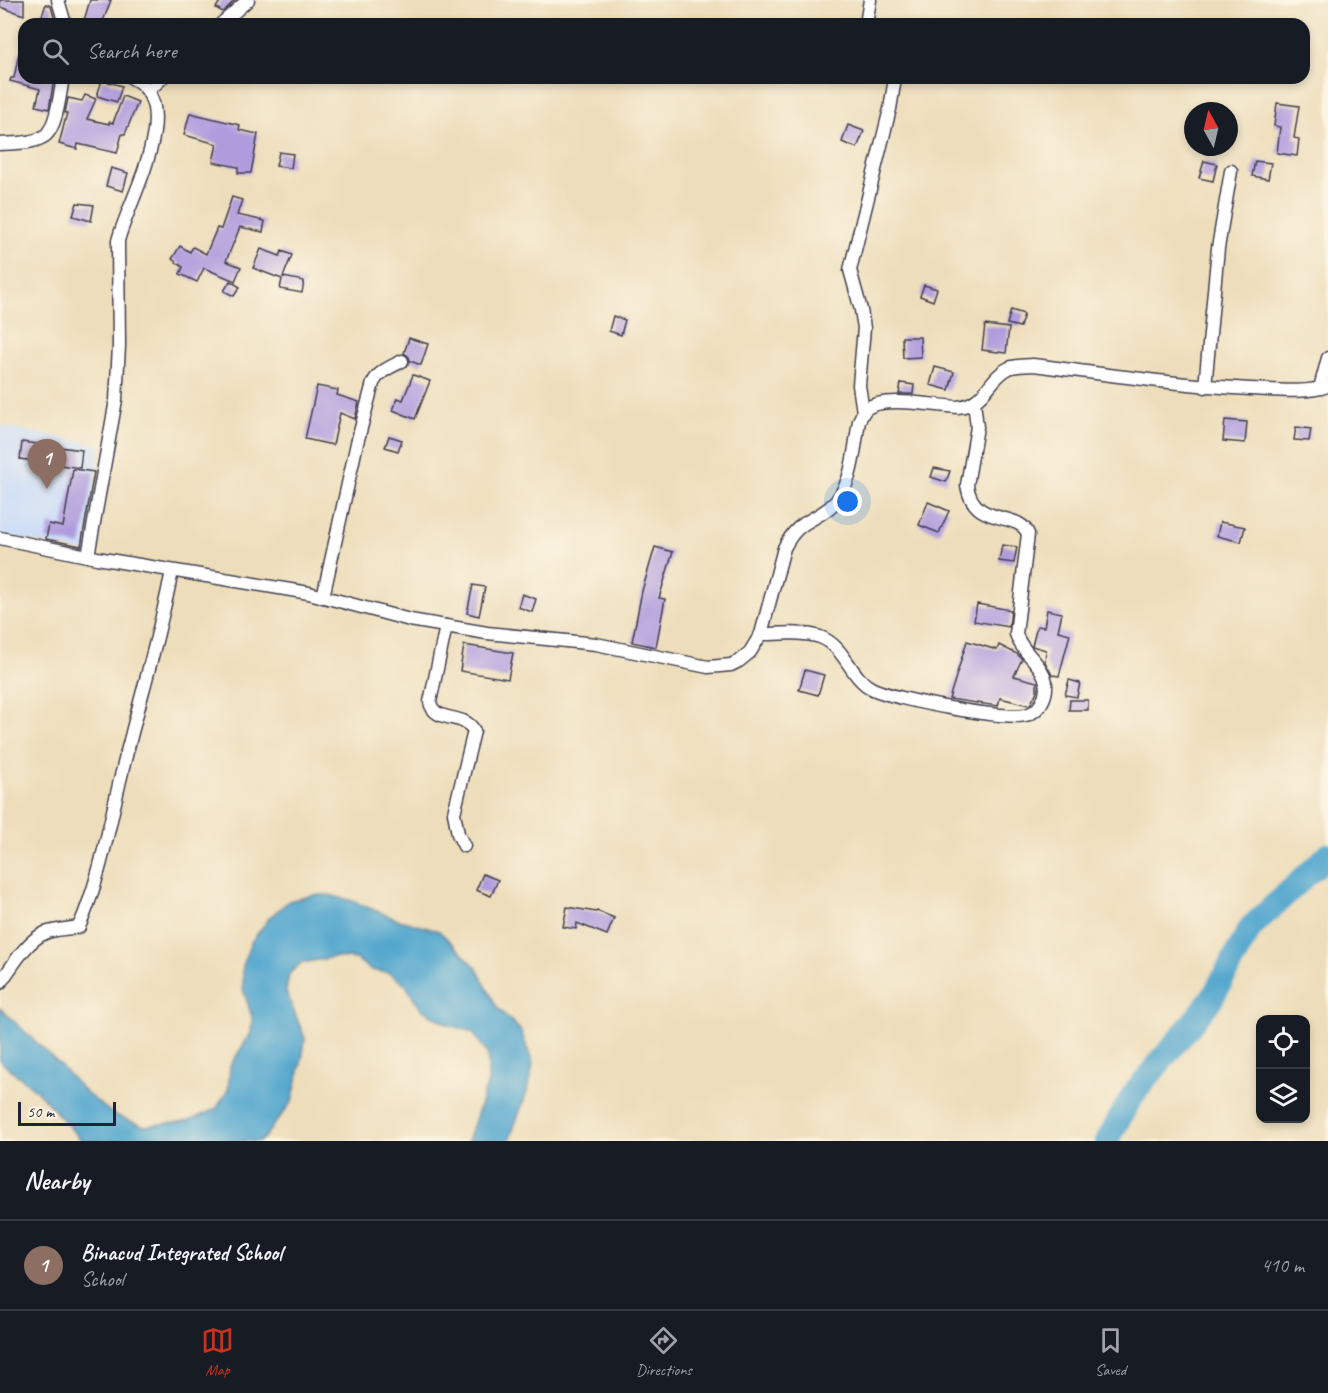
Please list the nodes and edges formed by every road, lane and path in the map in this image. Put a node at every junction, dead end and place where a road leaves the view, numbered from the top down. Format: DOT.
graph roads {
  1 [pos="58,0"];
  2 [pos="248,0"];
  3 [pos="870,0"];
  4 [pos="63,18"];
  5 [pos="228,18"];
  6 [pos="867,18"];
  7 [pos="62,84"];
  8 [pos="143,84"];
  9 [pos="156,84"];
  10 [pos="894,84"];
  11 [pos="149,90"];
  12 [pos="0,144"];
  13 [pos="1231,171"];
  14 [pos="1328,358"];
  15 [pos="402,362"];
  16 [pos="1205,387"];
  17 [pos="1324,387"];
  18 [pos="974,402"];
  19 [pos="863,412"];
  20 [pos="0,538"];
  21 [pos="88,556"];
  22 [pos="171,571"];
  23 [pos="323,597"];
  24 [pos="446,627"];
  25 [pos="761,634"];
  26 [pos="464,846"];
  27 [pos="1,983"];
  1 -- 4 [label="street"];
  2 -- 5 [label="street"];
  3 -- 6 [label="street"];
  7 -- 12 [label="street"];
  8 -- 11 [label="street"];
  9 -- 11 [label="street"];
  10 -- 19 [label="street"];
  11 -- 21 [label="street"];
  13 -- 16 [label="street"];
  14 -- 17 [label="street"];
  15 -- 23 [label="street"];
  16 -- 17 [label="street"];
  16 -- 18 [label="street"];
  18 -- 19 [label="street"];
  18 -- 25 [label="street"];
  19 -- 25 [label="street"];
  20 -- 21 [label="street"];
  21 -- 22 [label="street"];
  22 -- 23 [label="street"];
  22 -- 27 [label="street"];
  23 -- 24 [label="street"];
  24 -- 25 [label="street"];
  24 -- 26 [label="street"];
}
